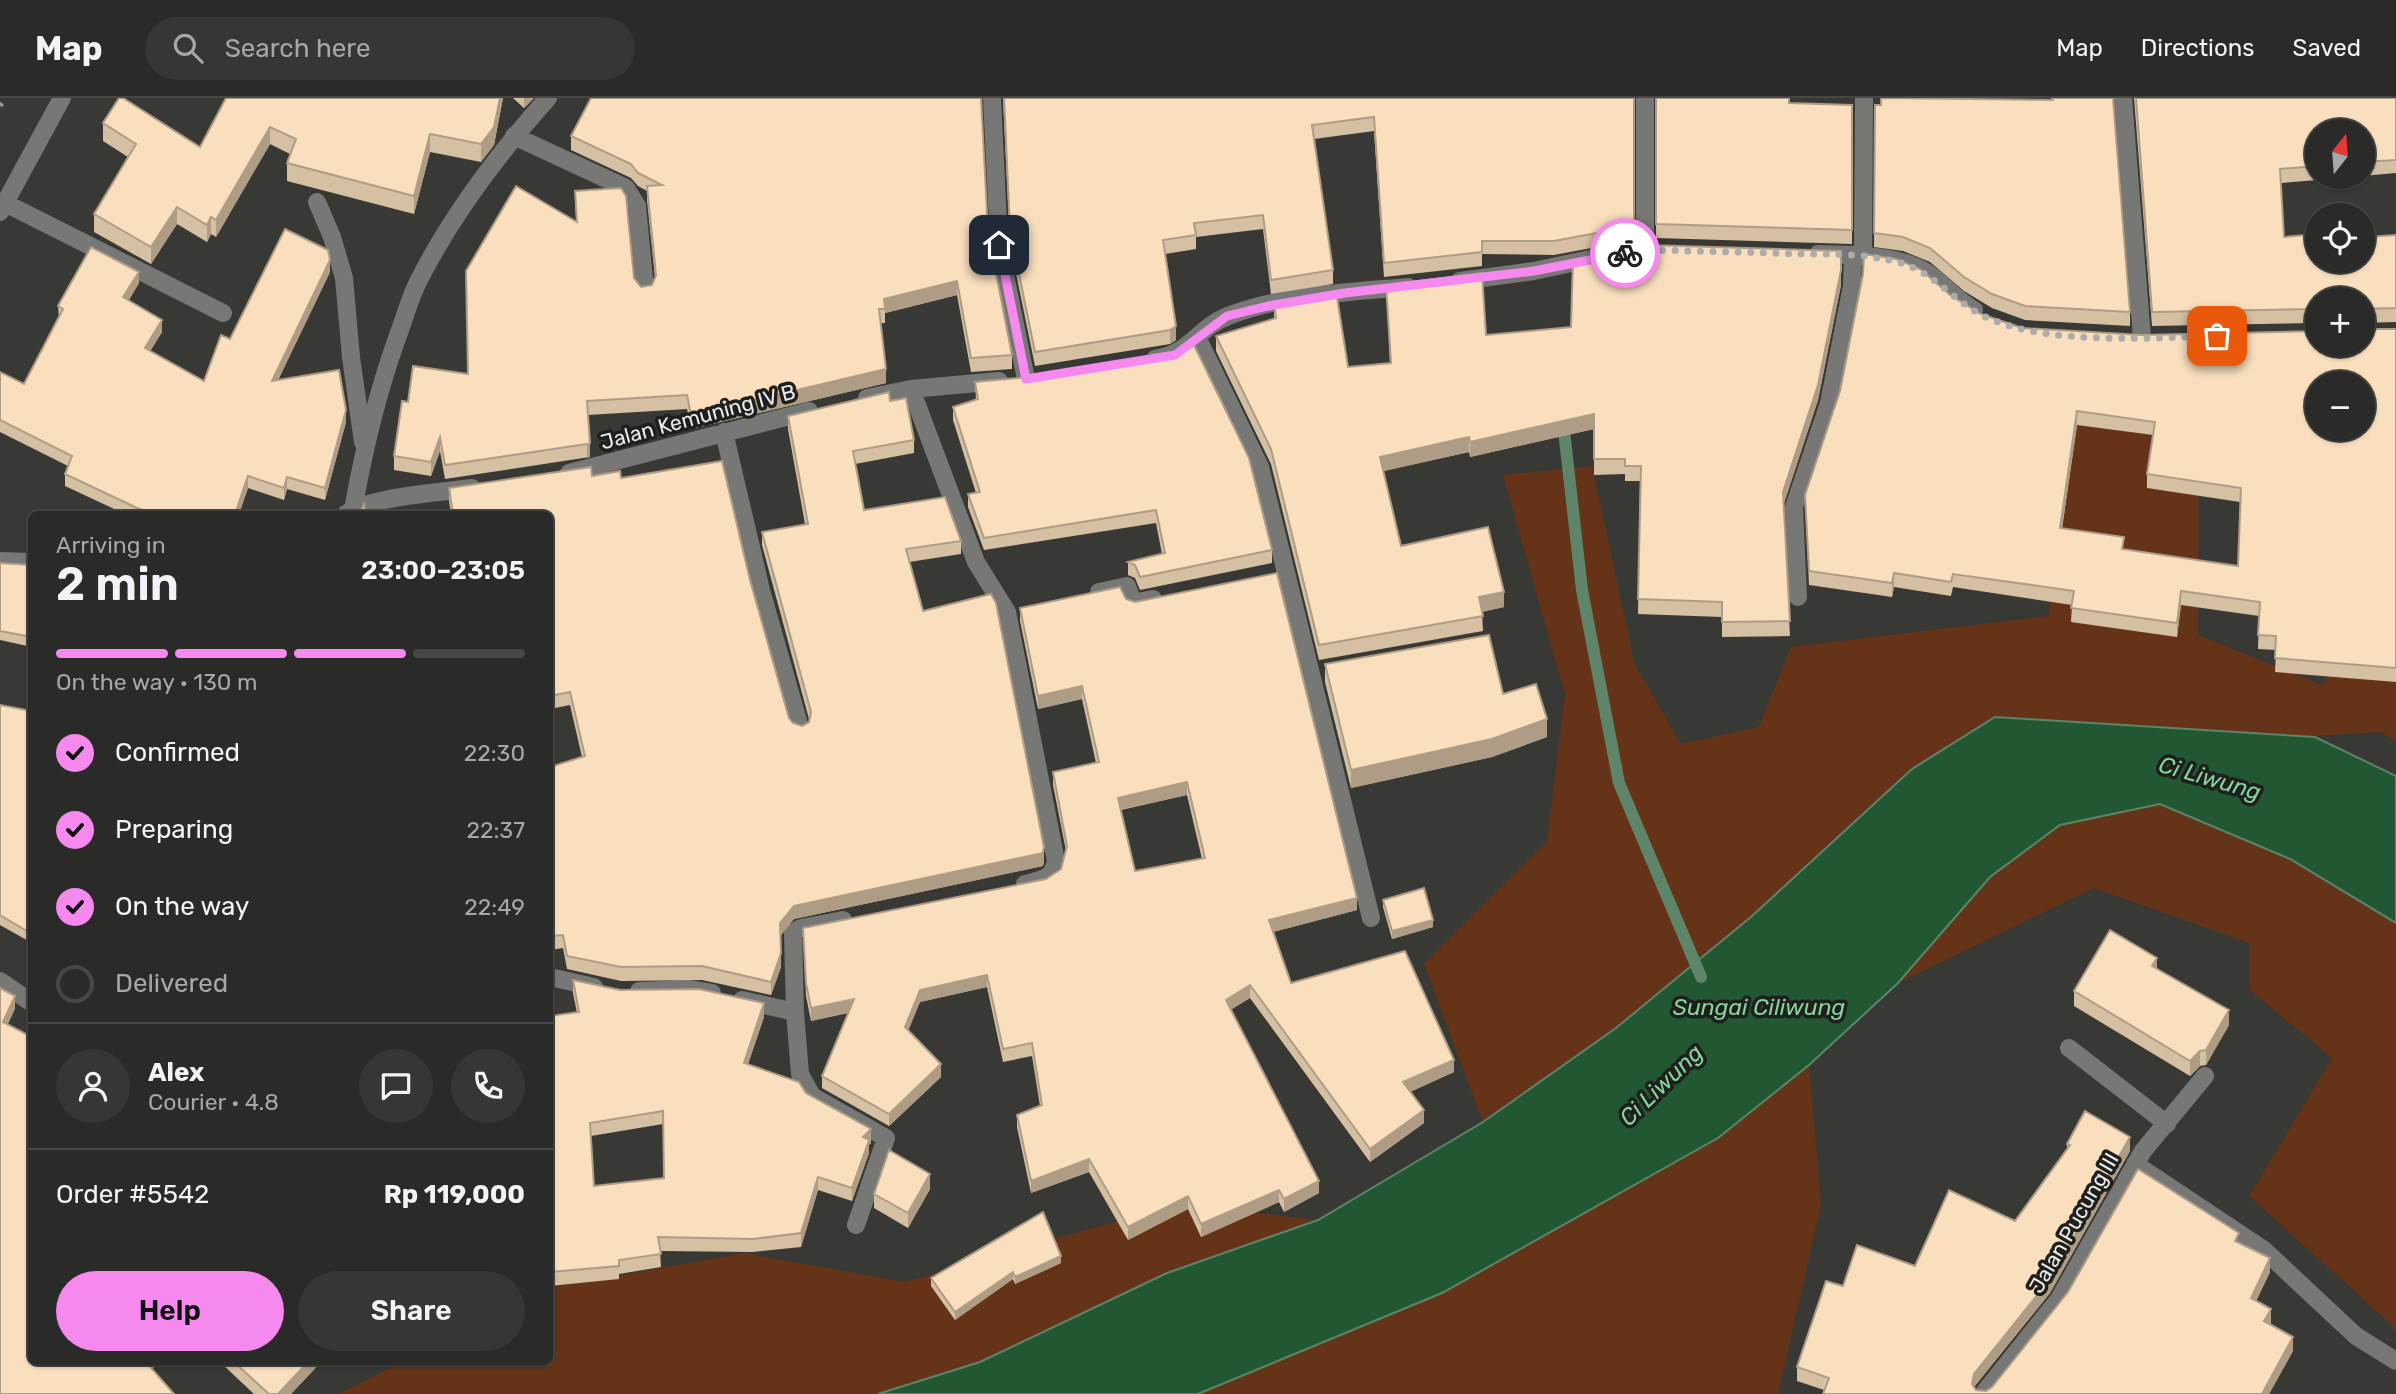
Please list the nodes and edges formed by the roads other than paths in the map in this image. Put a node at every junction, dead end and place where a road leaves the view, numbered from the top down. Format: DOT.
graph roads {
  1 [pos="62,98"];
  2 [pos="548,98"];
  3 [pos="992,98"];
  4 [pos="1645,98"];
  5 [pos="1864,98"];
  6 [pos="2123,98"];
  7 [pos="514,136"];
  8 [pos="317,202"];
  9 [pos="3,208"];
  10 [pos="1646,250"];
  11 [pos="1798,254"];
  12 [pos="1608,256"];
  13 [pos="1858,256"];
  14 [pos="645,290"];
  15 [pos="223,313"];
  16 [pos="1987,318"];
  17 [pos="1197,337"];
  18 [pos="2142,337"];
  19 [pos="1134,362"];
  20 [pos="911,389"];
  21 [pos="850,402"];
  22 [pos="825,407"];
  23 [pos="724,432"];
  24 [pos="364,449"];
  25 [pos="548,476"];
  26 [pos="494,486"];
  27 [pos="349,511"];
  28 [pos="353,511"];
  29 [pos="0,561"];
  30 [pos="28,562"];
  31 [pos="1087,595"];
  32 [pos="1171,595"];
  33 [pos="1798,597"];
  34 [pos="1333,669"];
  35 [pos="1310,673"];
  36 [pos="800,728"];
  37 [pos="1005,888"];
  38 [pos="860,917"];
  39 [pos="1371,918"];
  40 [pos="553,977"];
  41 [pos="0,981"];
  42 [pos="28,1000"];
  43 [pos="795,1012"];
  44 [pos="2069,1048"];
  45 [pos="2205,1076"];
  46 [pos="2167,1124"];
  47 [pos="2135,1164"];
  48 [pos="856,1225"];
  49 [pos="2396,1361"];
  50 [pos="1983,1394"];
  1 -- 9 [label="street"];
  2 -- 7 [label="street"];
  3 -- 20 [label="street"];
  4 -- 10 [label="street"];
  5 -- 13 [label="street"];
  6 -- 18 [label="street"];
  7 -- 14 [label="street"];
  7 -- 24 [label="street"];
  8 -- 24 [label="street"];
  9 -- 15 [label="street"];
  11 -- 13 [label="street"];
  12 -- 17 [label="street"];
  13 -- 16 [label="street"];
  13 -- 33 [label="street"];
  17 -- 19 [label="street"];
  17 -- 35 [label="street"];
  20 -- 21 [label="street"];
  20 -- 37 [label="street"];
  22 -- 23 [label="street, Jalan Kemuning IV B"];
  23 -- 25 [label="street, Jalan Kemuning IV B"];
  23 -- 36 [label="street"];
  24 -- 27 [label="street"];
  26 -- 28 [label="street"];
  29 -- 30 [label="street"];
  31 -- 32 [label="street"];
  34 -- 35 [label="street"];
  35 -- 39 [label="street"];
  38 -- 43 [label="street"];
  40 -- 43 [label="street"];
  41 -- 42 [label="street"];
  43 -- 48 [label="street"];
  44 -- 46 [label="street"];
  45 -- 46 [label="street, Jalan Pucung III"];
  46 -- 47 [label="street, Jalan Pucung III"];
  47 -- 49 [label="street"];
  47 -- 50 [label="street, Jalan Pucung III"];
}
